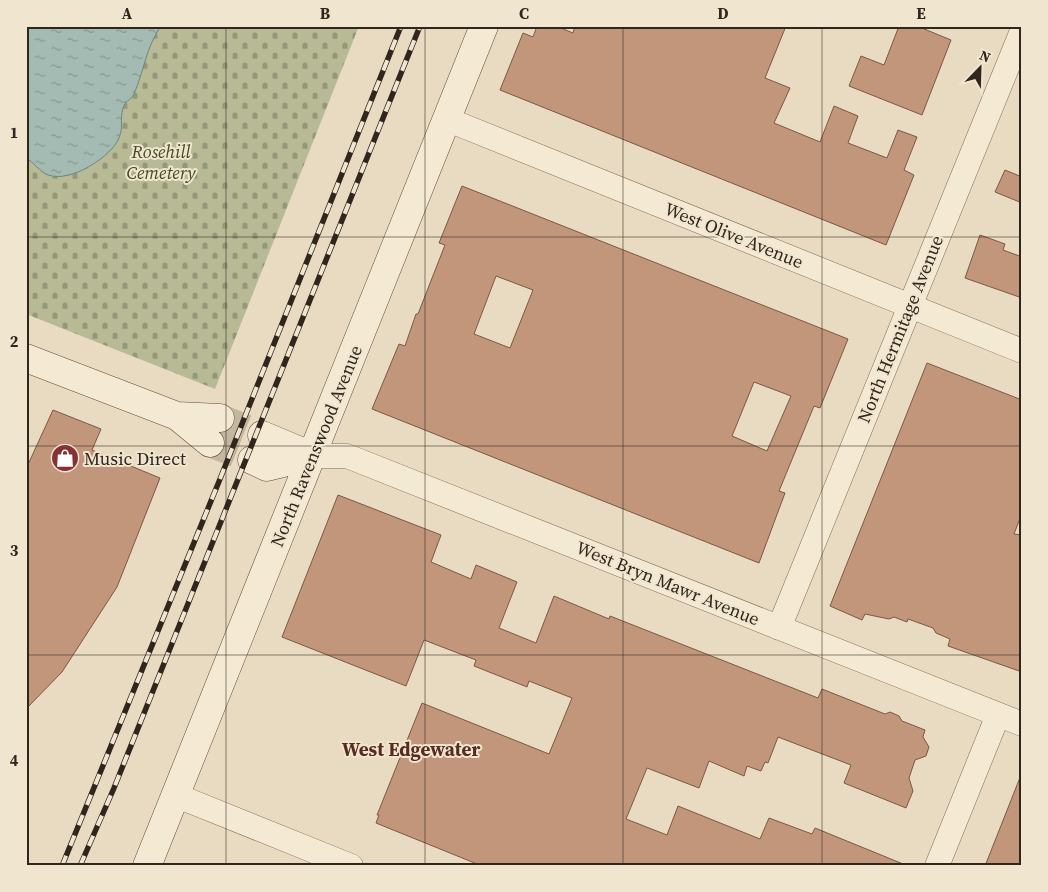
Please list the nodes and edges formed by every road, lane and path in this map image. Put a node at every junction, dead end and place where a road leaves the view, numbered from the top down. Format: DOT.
graph roads {
  1 [pos="484,26"];
  2 [pos="1022,31"];
  3 [pos="446,119"];
  4 [pos="910,306"];
  5 [pos="1022,351"];
  6 [pos="26,358"];
  7 [pos="215,430"];
  8 [pos="257,447"];
  9 [pos="312,456"];
  10 [pos="779,628"];
  11 [pos="998,715"];
  12 [pos="1022,724"];
  13 [pos="175,795"];
  14 [pos="147,866"];
  15 [pos="350,866"];
  16 [pos="937,866"];
  1 -- 3 [label="street, North Ravenswood Avenue"];
  2 -- 4 [label="street, North Hermitage Avenue"];
  3 -- 4 [label="street, West Olive Avenue"];
  3 -- 9 [label="street, North Ravenswood Avenue"];
  4 -- 5 [label="street, West Olive Avenue"];
  4 -- 10 [label="street, North Hermitage Avenue"];
  6 -- 7 [label="street"];
  8 -- 9 [label="street, West Bryn Mawr Avenue"];
  9 -- 10 [label="street, West Bryn Mawr Avenue"];
  9 -- 13 [label="street, North Ravenswood Avenue"];
  10 -- 11 [label="street, West Bryn Mawr Avenue"];
  11 -- 12 [label="street, West Bryn Mawr Avenue"];
  11 -- 16 [label="street"];
  13 -- 14 [label="street, North Ravenswood Avenue"];
  13 -- 15 [label="street"];
}
